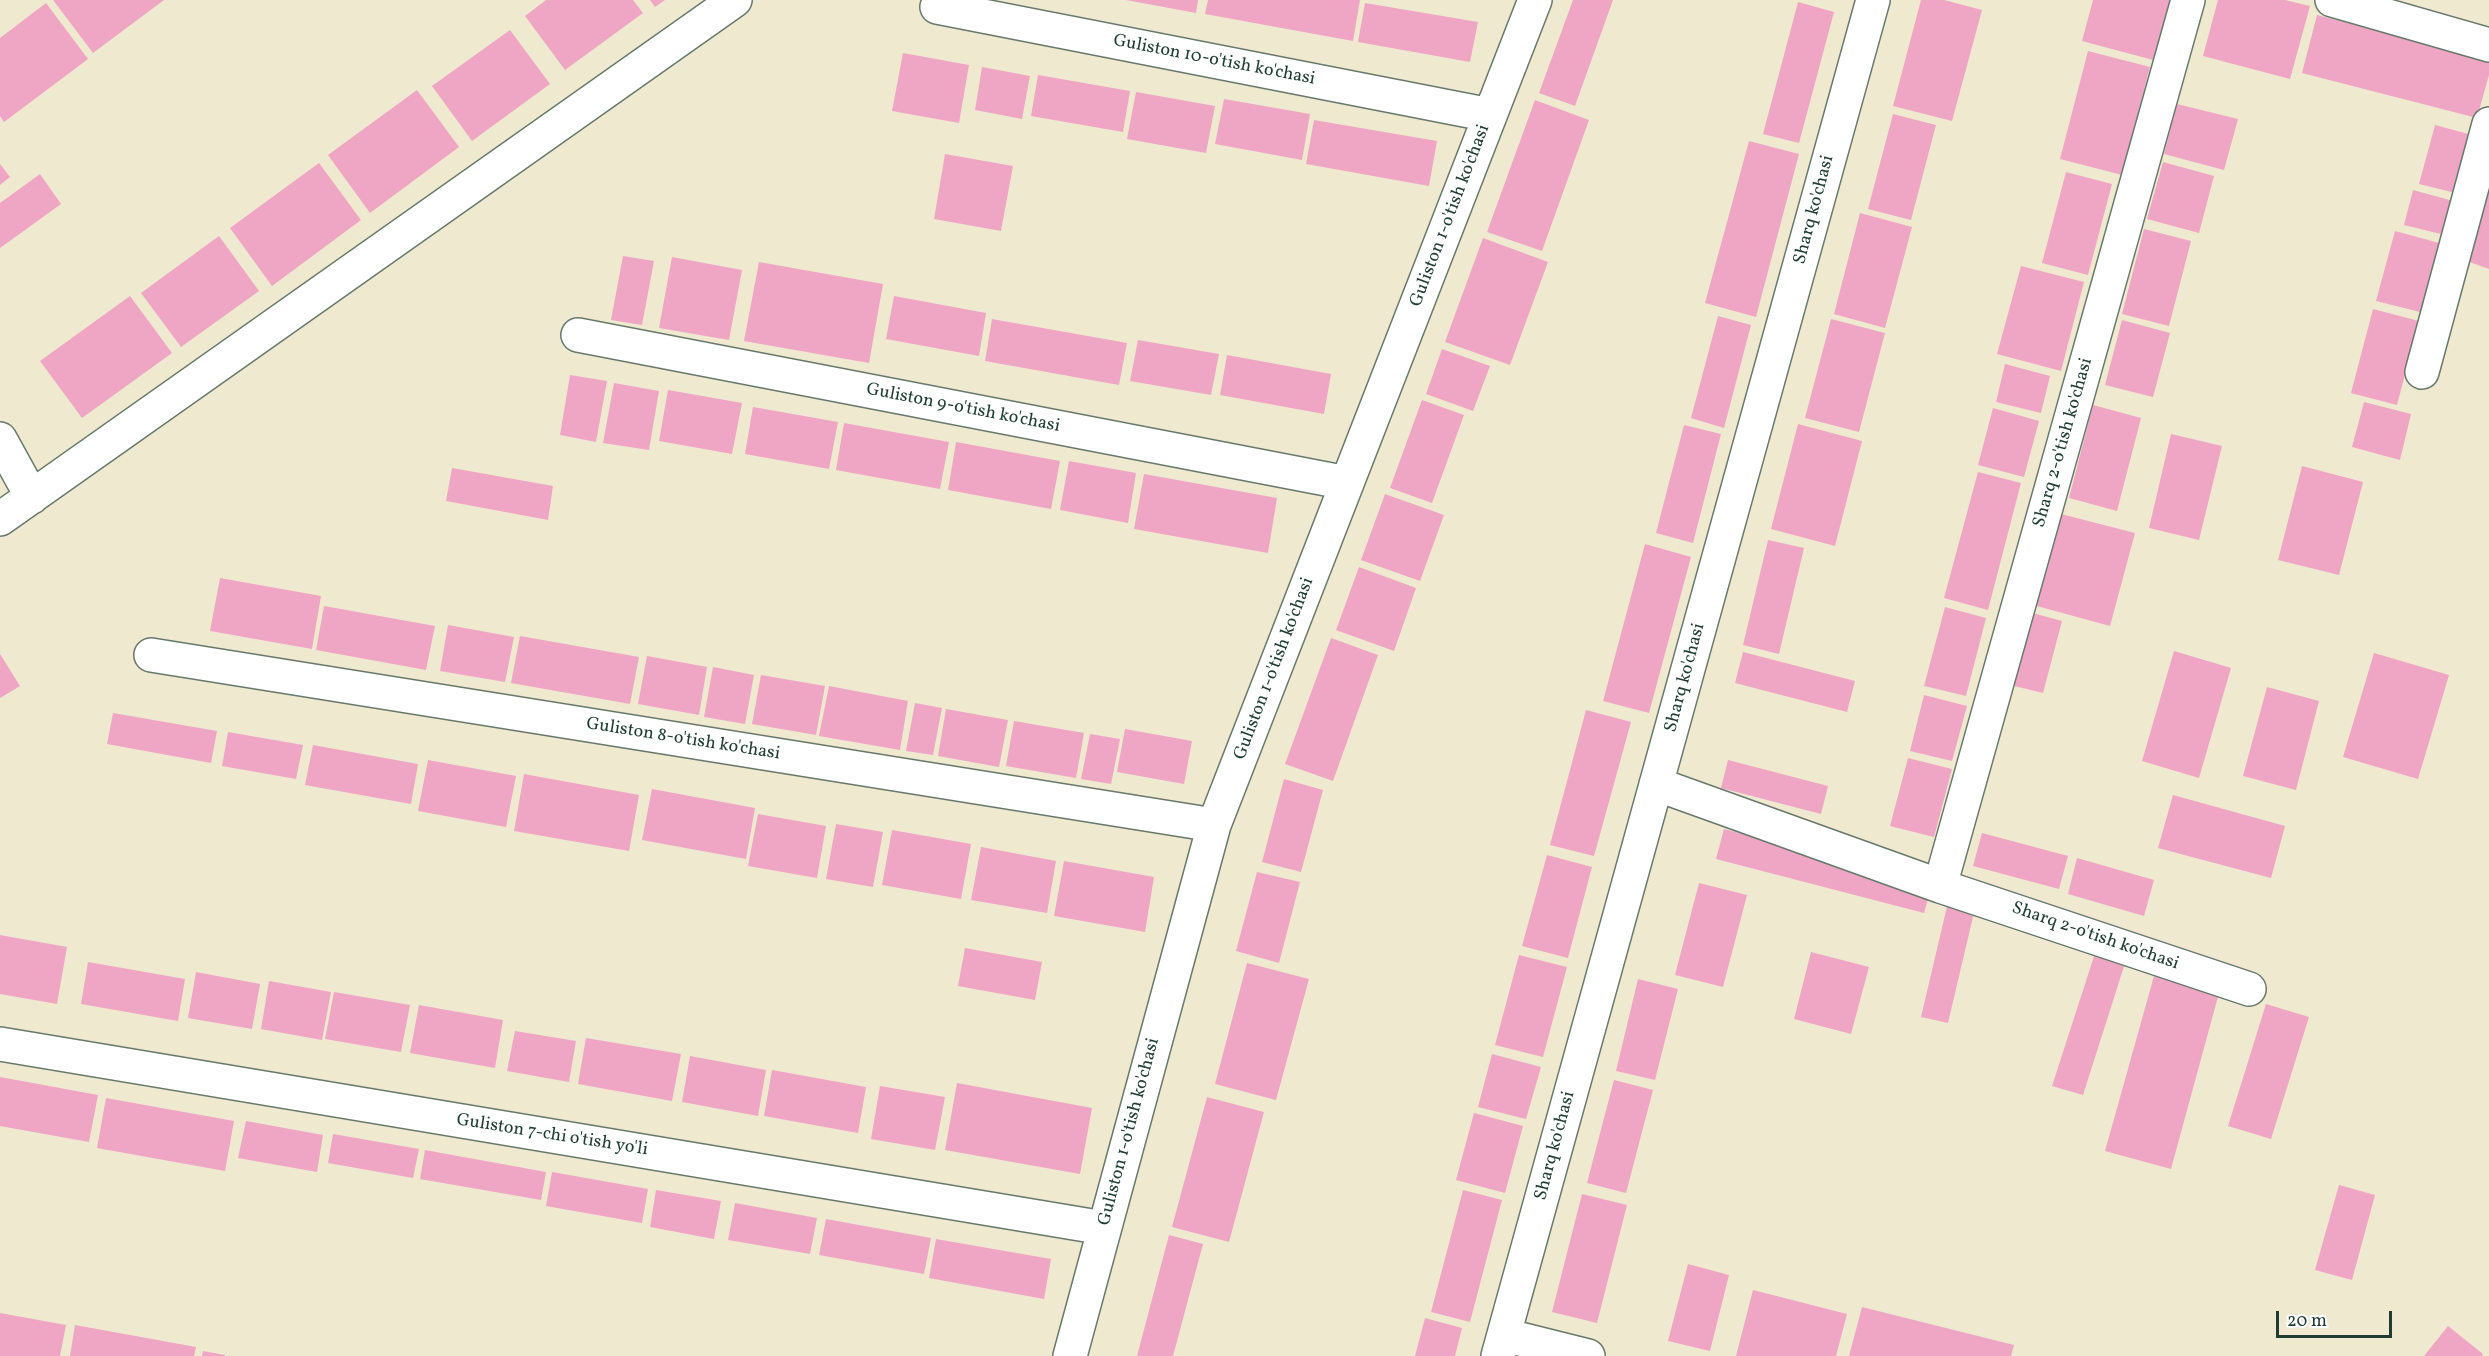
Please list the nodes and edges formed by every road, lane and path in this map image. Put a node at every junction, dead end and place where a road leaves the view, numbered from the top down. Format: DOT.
graph roads {
  1 [pos="735,0"];
  2 [pos="1535,0"];
  3 [pos="1873,0"];
  4 [pos="2188,0"];
  5 [pos="2332,0"];
  6 [pos="937,7"];
  7 [pos="2489,45"];
  8 [pos="1490,115"];
  9 [pos="2489,124"];
  10 [pos="578,335"];
  11 [pos="2422,372"];
  12 [pos="0,439"];
  13 [pos="1347,483"];
  14 [pos="32,497"];
  15 [pos="0,519"];
  16 [pos="151,655"];
  17 [pos="1656,784"];
  18 [pos="1214,825"];
  19 [pos="1940,886"];
  20 [pos="2249,989"];
  21 [pos="0,1044"];
  22 [pos="1104,1228"];
  23 [pos="1501,1345"];
  24 [pos="1070,1356"];
  25 [pos="1588,1356"];
  1 -- 14 [label="street"];
  2 -- 8 [label="street, Guliston 1-o'tish ko'chasi"];
  3 -- 17 [label="street, Sharq ko'chasi"];
  4 -- 19 [label="street, Sharq 2-o'tish ko'chasi"];
  5 -- 7 [label="street"];
  6 -- 8 [label="street, Guliston 10-o'tish ko'chasi"];
  8 -- 13 [label="street, Guliston 1-o'tish ko'chasi"];
  9 -- 11 [label="street"];
  10 -- 13 [label="street, Guliston 9-o'tish ko'chasi"];
  12 -- 14 [label="street"];
  13 -- 18 [label="street, Guliston 1-o'tish ko'chasi"];
  14 -- 15 [label="street"];
  16 -- 18 [label="street, Guliston 8-o'tish ko'chasi"];
  17 -- 19 [label="street, Sharq 2-o'tish ko'chasi"];
  17 -- 23 [label="street, Sharq ko'chasi"];
  18 -- 22 [label="street, Guliston 1-o'tish ko'chasi"];
  19 -- 20 [label="street, Sharq 2-o'tish ko'chasi"];
  21 -- 22 [label="street, Guliston 7-chi o'tish yo'li"];
  22 -- 24 [label="street, Guliston 1-o'tish ko'chasi"];
  23 -- 25 [label="street"];
}
